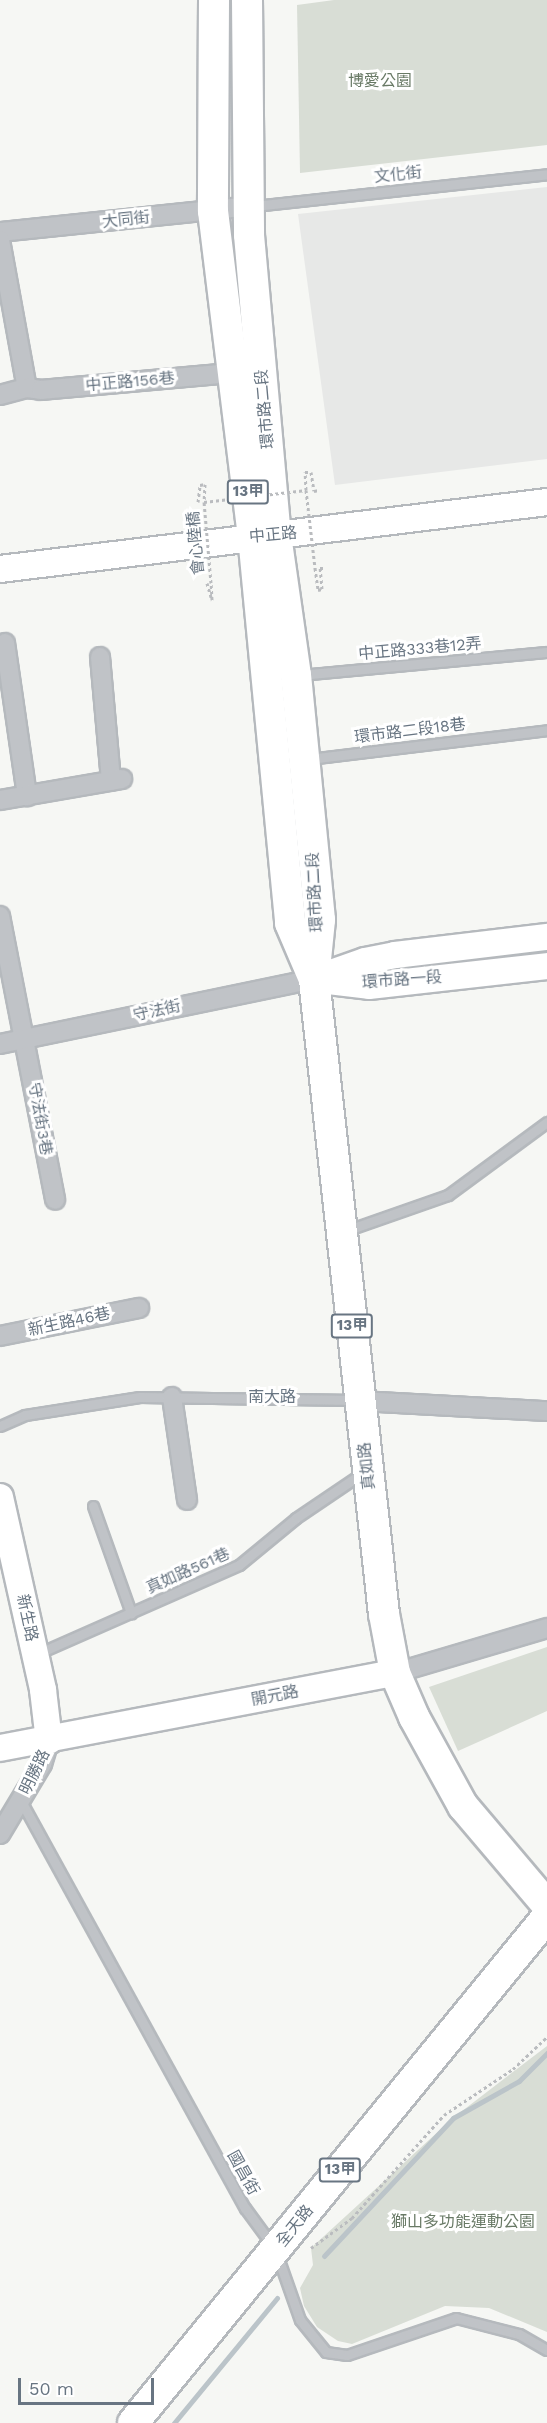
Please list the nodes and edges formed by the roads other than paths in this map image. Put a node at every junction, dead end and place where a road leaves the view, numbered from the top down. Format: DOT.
graph roads {
  1 [pos="214,0"];
  2 [pos="247,0"];
  3 [pos="547,174"];
  4 [pos="252,206"];
  5 [pos="213,211"];
  6 [pos="0,232"];
  7 [pos="0,240"];
  8 [pos="233,373"];
  9 [pos="27,388"];
  10 [pos="0,395"];
  11 [pos="547,502"];
  12 [pos="265,536"];
  13 [pos="0,569"];
  14 [pos="5,643"];
  15 [pos="547,652"];
  16 [pos="100,657"];
  17 [pos="296,675"];
  18 [pos="547,730"];
  19 [pos="304,759"];
  20 [pos="27,796"];
  21 [pos="0,800"];
  22 [pos="0,916"];
  23 [pos="547,937"];
  24 [pos="547,966"];
  25 [pos="314,979"];
  26 [pos="26,1038"];
  27 [pos="0,1044"];
  28 [pos="547,1122"];
  29 [pos="55,1200"];
  30 [pos="342,1232"];
  31 [pos="139,1308"];
  32 [pos="0,1336"];
  33 [pos="172,1397"];
  34 [pos="360,1401"];
  35 [pos="547,1411"];
  36 [pos="0,1426"];
  37 [pos="368,1470"];
  38 [pos="0,1497"];
  39 [pos="188,1500"];
  40 [pos="93,1506"];
  41 [pos="131,1612"];
  42 [pos="547,1628"];
  43 [pos="35,1655"];
  44 [pos="395,1673"];
  45 [pos="49,1741"];
  46 [pos="0,1748"];
  47 [pos="21,1801"];
  48 [pos="0,1834"];
  49 [pos="547,1905"];
  50 [pos="547,1917"];
  51 [pos="275,2249"];
  52 [pos="547,2350"];
  53 [pos="133,2423"];
  1 -- 5 [label="main road, 環市路二段 / 13甲"];
  2 -- 4 [label="main road, 環市路二段 / 13甲"];
  3 -- 4 [label="lane, 文化街"];
  4 -- 5 [label="street, 大同街"];
  4 -- 12 [label="main road, 環市路二段 / 13甲"];
  5 -- 6 [label="street, 大同街"];
  5 -- 8 [label="main road, 環市路二段 / 13甲"];
  7 -- 9 [label="street"];
  8 -- 9 [label="street, 中正路156巷"];
  8 -- 12 [label="main road, 環市路二段 / 13甲"];
  9 -- 10 [label="street, 中正路156巷"];
  11 -- 12 [label="main road, 中正路"];
  12 -- 13 [label="main road, 中正路"];
  12 -- 17 [label="main road, 環市路二段 / 13甲"];
  12 -- 25 [label="main road, 環市路二段 / 13甲"];
  14 -- 20 [label="street"];
  15 -- 17 [label="lane, 中正路333巷12弄"];
  16 -- 20 [label="street"];
  17 -- 19 [label="main road, 環市路二段 / 13甲"];
  18 -- 19 [label="lane, 環市路二段18巷"];
  19 -- 25 [label="main road, 環市路二段 / 13甲"];
  20 -- 21 [label="street"];
  22 -- 26 [label="street, 守法街3巷"];
  23 -- 25 [label="main road, 環市路一段"];
  24 -- 25 [label="main road, 環市路一段"];
  25 -- 26 [label="street, 守法街"];
  25 -- 30 [label="main road, 真如路 / 13甲"];
  26 -- 27 [label="street, 守法街"];
  26 -- 29 [label="street, 守法街3巷"];
  28 -- 30 [label="lane"];
  30 -- 34 [label="main road, 真如路 / 13甲"];
  31 -- 32 [label="street, 新生路46巷"];
  33 -- 34 [label="lane, 南大路"];
  33 -- 36 [label="lane, 南大路"];
  33 -- 39 [label="street"];
  34 -- 35 [label="street, 南大路"];
  34 -- 37 [label="main road, 真如路 / 13甲"];
  37 -- 41 [label="lane, 真如路561巷"];
  37 -- 44 [label="main road, 真如路 / 13甲"];
  38 -- 43 [label="main road, 新生路"];
  40 -- 41 [label="lane"];
  41 -- 43 [label="lane, 真如路561巷"];
  42 -- 44 [label="street, 開元路"];
  43 -- 45 [label="main road, 新生路"];
  44 -- 45 [label="main road, 開元路"];
  44 -- 49 [label="main road, 真如路 / 13甲"];
  45 -- 46 [label="main road, 開元路"];
  45 -- 47 [label="street, 明勝路"];
  47 -- 48 [label="street, 明勝路"];
  47 -- 51 [label="lane, 國昌街"];
  50 -- 51 [label="main road, 全天路 / 13甲"];
  51 -- 52 [label="lane, 國昌街"];
  51 -- 53 [label="main road, 全天路 / 13甲"];
}
